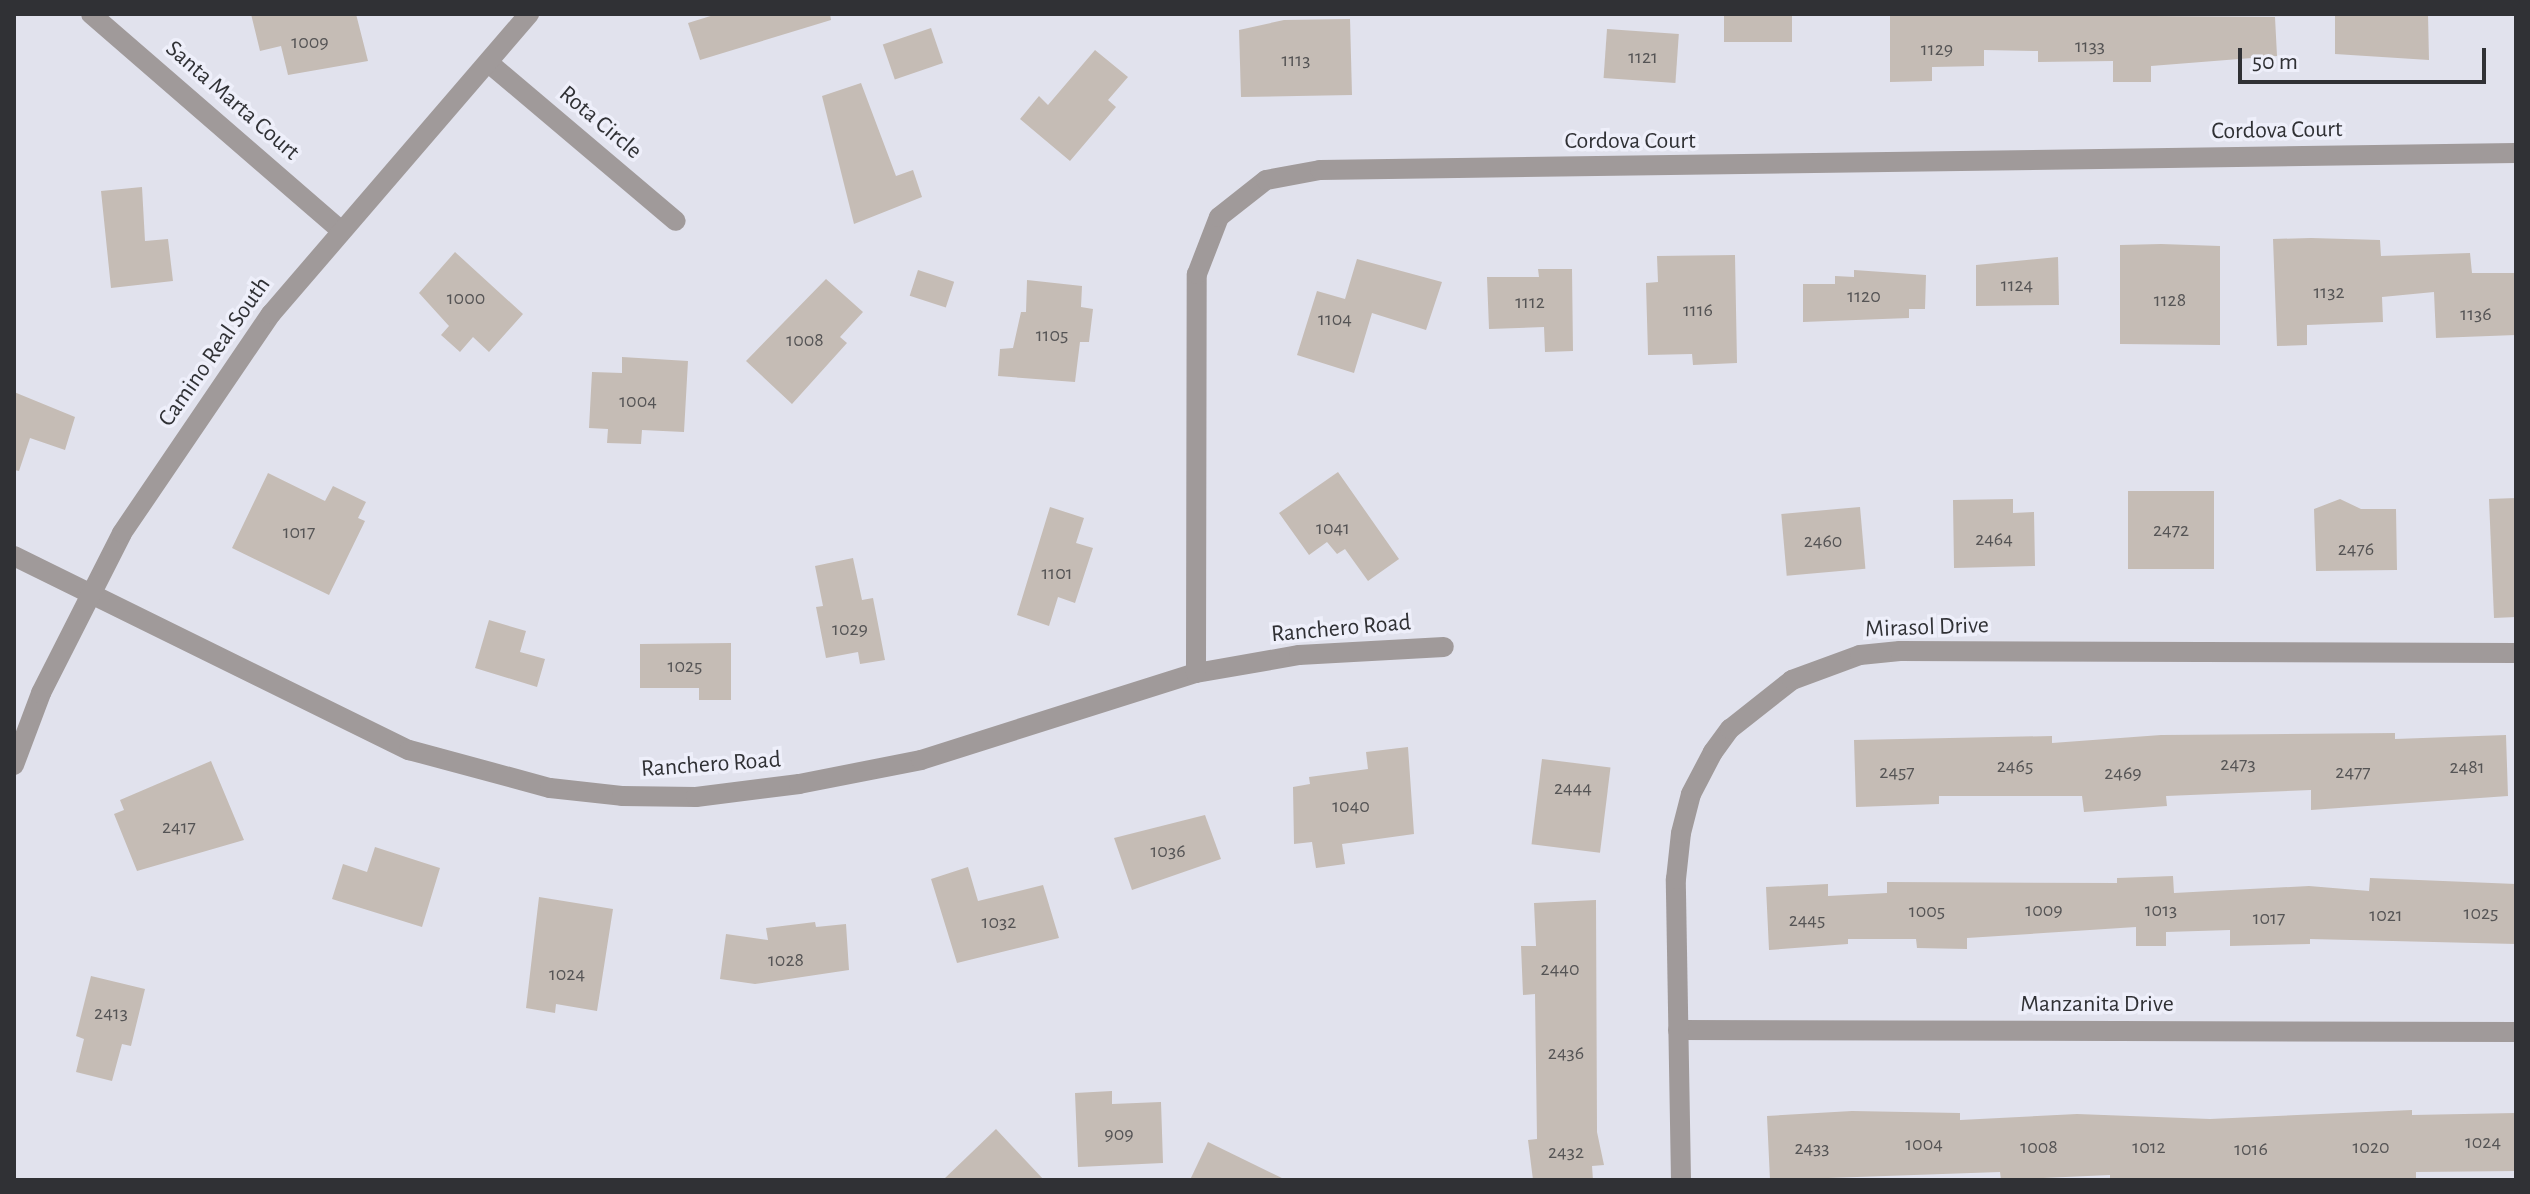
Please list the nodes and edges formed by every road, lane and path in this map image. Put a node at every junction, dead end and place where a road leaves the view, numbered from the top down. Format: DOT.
graph roads {
  1 [pos="91,14"];
  2 [pos="529,14"];
  3 [pos="490,64"];
  4 [pos="2516,153"];
  5 [pos="676,221"];
  6 [pos="339,229"];
  7 [pos="14,556"];
  8 [pos="88,594"];
  9 [pos="1444,647"];
  10 [pos="2516,653"];
  11 [pos="1196,673"];
  12 [pos="14,765"];
  13 [pos="1678,1030"];
  14 [pos="2516,1032"];
  15 [pos="1681,1180"];
  1 -- 6 [label="street, Santa Marta Court"];
  2 -- 3 [label="street, Camino Real South"];
  3 -- 5 [label="street, Rota Circle"];
  3 -- 6 [label="street, Camino Real South"];
  4 -- 11 [label="street, Cordova Court"];
  6 -- 8 [label="street, Camino Real South"];
  7 -- 8 [label="street, Ranchero Road"];
  8 -- 11 [label="street, Ranchero Road"];
  8 -- 12 [label="street, Camino Real South"];
  9 -- 11 [label="street, Ranchero Road"];
  10 -- 13 [label="street, Mirasol Drive"];
  13 -- 14 [label="street, Manzanita Drive"];
  13 -- 15 [label="street, Mirasol Drive"];
}
